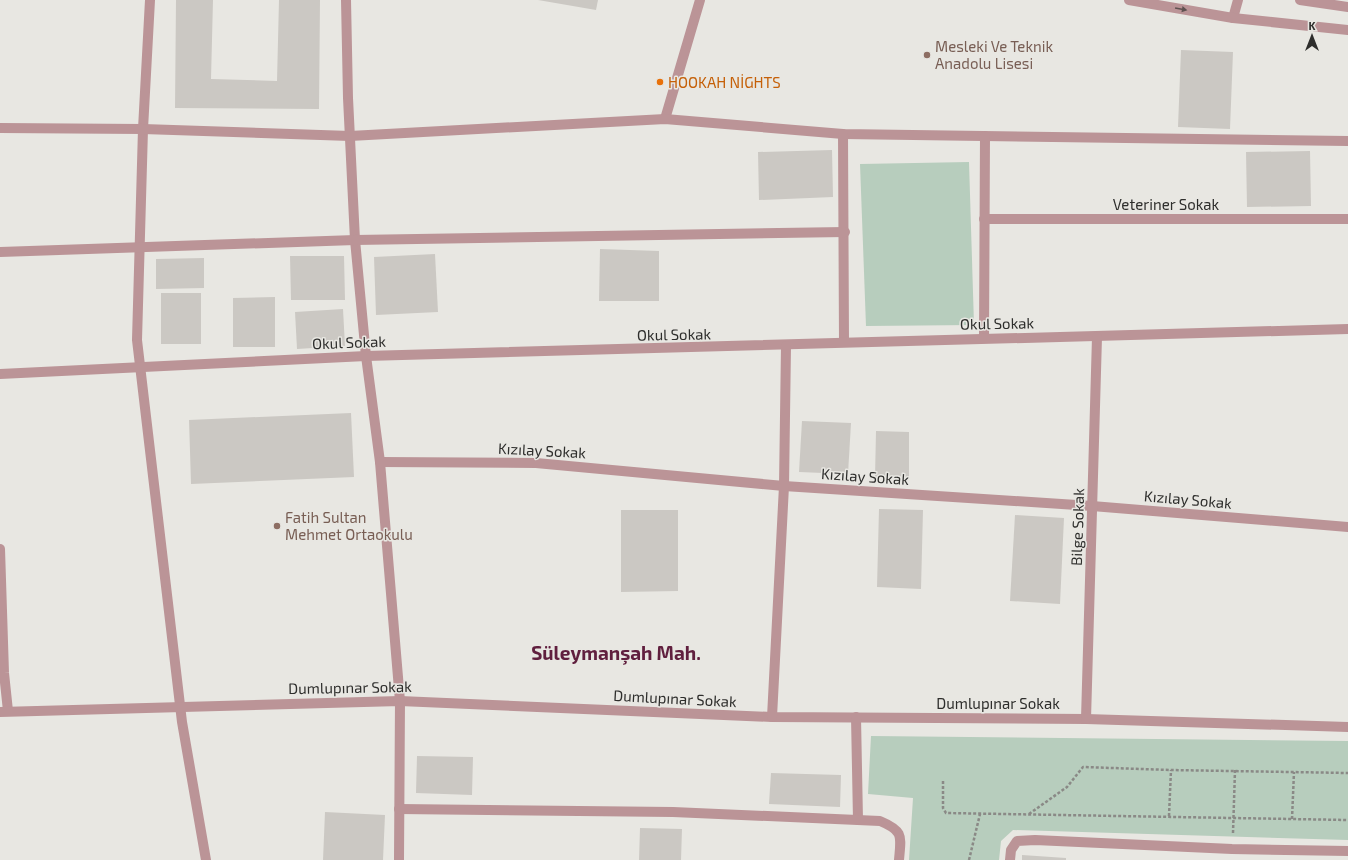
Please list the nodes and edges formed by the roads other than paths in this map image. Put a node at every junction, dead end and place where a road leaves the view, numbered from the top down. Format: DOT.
graph roads {
  1 [pos="150,0"];
  2 [pos="346,0"];
  3 [pos="700,0"];
  4 [pos="1129,0"];
  5 [pos="1238,0"];
  6 [pos="1300,0"];
  7 [pos="1348,6"];
  8 [pos="1233,18"];
  9 [pos="1348,30"];
  10 [pos="665,119"];
  11 [pos="0,128"];
  12 [pos="143,129"];
  13 [pos="843,134"];
  14 [pos="350,136"];
  15 [pos="985,136"];
  16 [pos="1348,141"];
  17 [pos="984,219"];
  18 [pos="1348,219"];
  19 [pos="845,232"];
  20 [pos="355,240"];
  21 [pos="139,248"];
  22 [pos="0,252"];
  23 [pos="1348,329"];
  24 [pos="1097,337"];
  25 [pos="984,338"];
  26 [pos="844,342"];
  27 [pos="786,346"];
  28 [pos="366,356"];
  29 [pos="140,367"];
  30 [pos="0,374"];
  31 [pos="380,462"];
  32 [pos="784,486"];
  33 [pos="1092,506"];
  34 [pos="1348,527"];
  35 [pos="0,549"];
  36 [pos="400,701"];
  37 [pos="180,706"];
  38 [pos="4,712"];
  39 [pos="772,717"];
  40 [pos="856,717"];
  41 [pos="1086,719"];
  42 [pos="1348,727"];
  43 [pos="399,809"];
  44 [pos="858,820"];
  45 [pos="1348,851"];
  46 [pos="206,860"];
  47 [pos="399,860"];
  48 [pos="899,860"];
  49 [pos="1010,860"];
  1 -- 12 [label="street"];
  2 -- 14 [label="street"];
  3 -- 10 [label="street"];
  4 -- 8 [label="street, one-way"];
  5 -- 8 [label="street"];
  6 -- 7 [label="street"];
  8 -- 9 [label="street"];
  10 -- 13 [label="street"];
  10 -- 14 [label="street"];
  11 -- 12 [label="street"];
  12 -- 14 [label="street"];
  12 -- 21 [label="street"];
  13 -- 15 [label="street"];
  13 -- 19 [label="street"];
  14 -- 20 [label="street"];
  15 -- 16 [label="street"];
  15 -- 17 [label="street"];
  17 -- 18 [label="street, Veteriner Sokak"];
  17 -- 25 [label="street"];
  19 -- 20 [label="street"];
  19 -- 26 [label="street"];
  20 -- 21 [label="street"];
  20 -- 28 [label="street"];
  21 -- 22 [label="street"];
  21 -- 29 [label="street"];
  23 -- 24 [label="street, Okul Sokak"];
  24 -- 25 [label="street, Okul Sokak"];
  24 -- 33 [label="street, Bilge Sokak"];
  25 -- 26 [label="street, Okul Sokak"];
  26 -- 27 [label="street, Okul Sokak"];
  27 -- 28 [label="street, Okul Sokak"];
  27 -- 32 [label="street"];
  28 -- 29 [label="street, Okul Sokak"];
  28 -- 31 [label="street"];
  29 -- 30 [label="street, Okul Sokak"];
  29 -- 37 [label="street"];
  31 -- 32 [label="street, Kızılay Sokak"];
  31 -- 36 [label="street"];
  32 -- 33 [label="street, Kızılay Sokak"];
  32 -- 39 [label="street"];
  33 -- 34 [label="street, Kızılay Sokak"];
  33 -- 41 [label="street, Bilge Sokak"];
  35 -- 38 [label="street"];
  36 -- 37 [label="street, Dumlupınar Sokak"];
  36 -- 39 [label="street, Dumlupınar Sokak"];
  36 -- 43 [label="street"];
  37 -- 38 [label="street, Dumlupınar Sokak"];
  37 -- 46 [label="street"];
  39 -- 40 [label="street, Dumlupınar Sokak"];
  40 -- 41 [label="street, Dumlupınar Sokak"];
  40 -- 44 [label="street"];
  41 -- 42 [label="street, Dumlupınar Sokak"];
  43 -- 44 [label="street"];
  43 -- 47 [label="street"];
  44 -- 48 [label="street"];
  45 -- 49 [label="street"];
}
